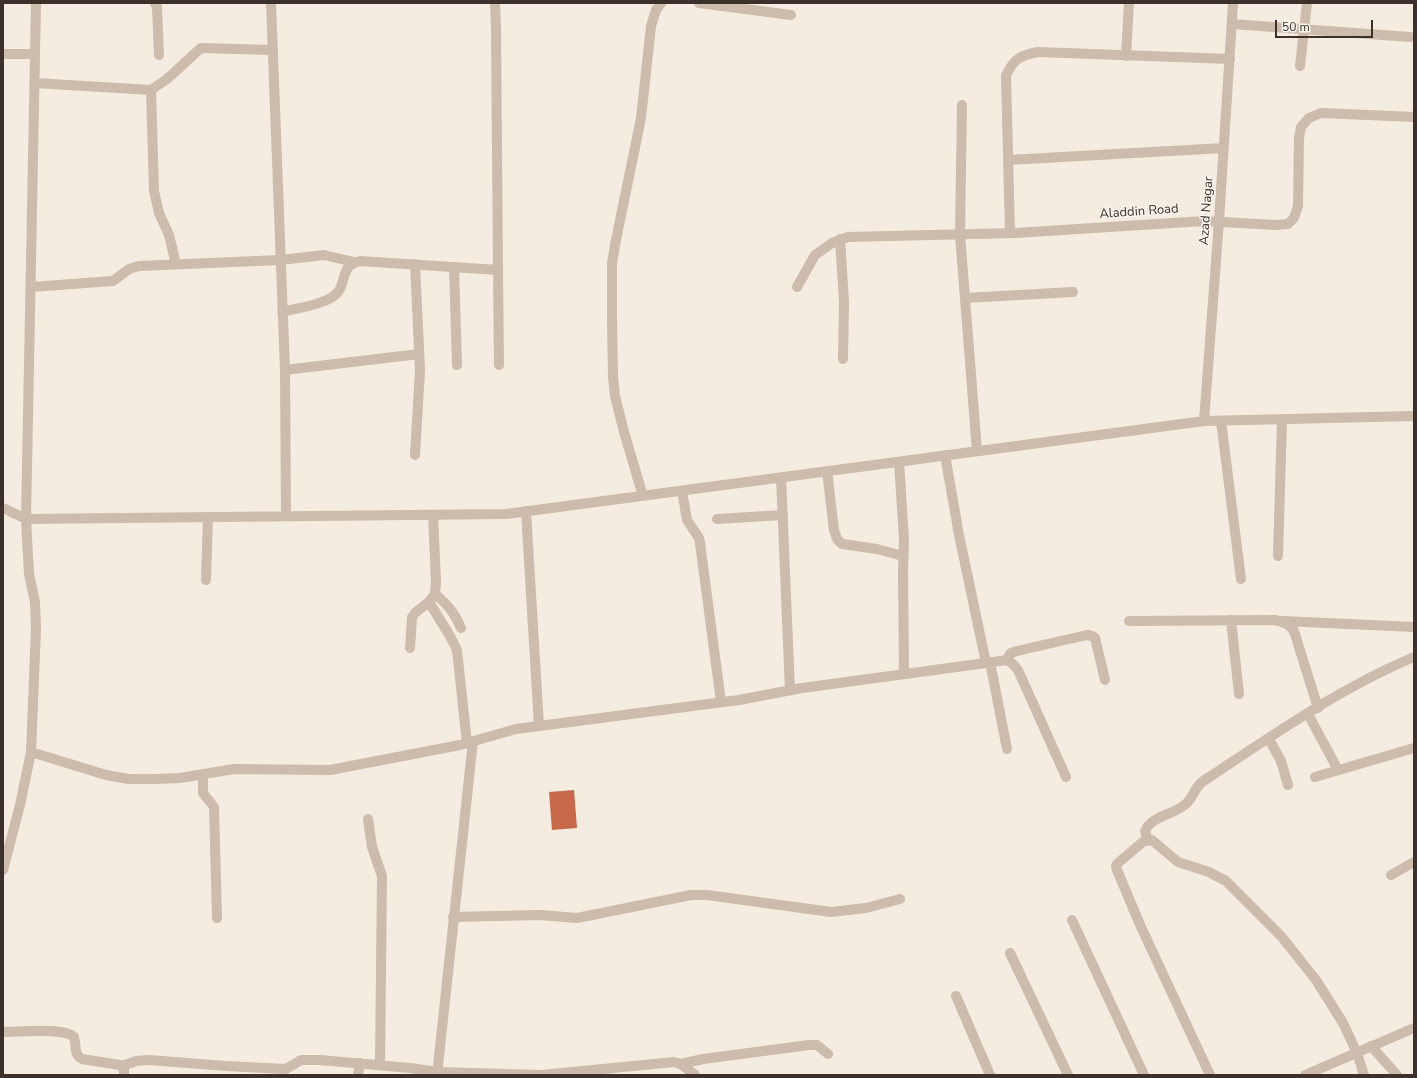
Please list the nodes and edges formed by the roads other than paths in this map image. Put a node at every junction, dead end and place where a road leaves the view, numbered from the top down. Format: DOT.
graph roads {
  1 [pos="36,3"];
  2 [pos="155,3"];
  3 [pos="271,3"];
  4 [pos="495,3"];
  5 [pos="661,3"];
  6 [pos="699,3"];
  7 [pos="1129,3"];
  8 [pos="1233,3"];
  9 [pos="1307,3"];
  10 [pos="791,15"];
  11 [pos="1232,24"];
  12 [pos="1304,29"];
  13 [pos="1410,37"];
  14 [pos="273,50"];
  15 [pos="3,54"];
  16 [pos="35,54"];
  17 [pos="159,55"];
  18 [pos="1126,56"];
  19 [pos="1230,59"];
  20 [pos="1300,66"];
  21 [pos="35,83"];
  22 [pos="151,90"];
  23 [pos="962,105"];
  24 [pos="1414,117"];
  25 [pos="1224,148"];
  26 [pos="1008,160"];
  27 [pos="1219,221"];
  28 [pos="1010,233"];
  29 [pos="960,235"];
  30 [pos="840,239"];
  31 [pos="280,260"];
  32 [pos="354,262"];
  33 [pos="176,264"];
  34 [pos="416,264"];
  35 [pos="454,267"];
  36 [pos="498,270"];
  37 [pos="31,287"];
  38 [pos="797,287"];
  39 [pos="1073,292"];
  40 [pos="965,298"];
  41 [pos="282,312"];
  42 [pos="419,354"];
  43 [pos="843,359"];
  44 [pos="457,365"];
  45 [pos="500,365"];
  46 [pos="285,370"];
  47 [pos="1414,416"];
  48 [pos="1282,420"];
  49 [pos="1204,421"];
  50 [pos="1221,421"];
  51 [pos="977,451"];
  52 [pos="415,455"];
  53 [pos="945,456"];
  54 [pos="899,462"];
  55 [pos="827,471"];
  56 [pos="781,477"];
  57 [pos="682,491"];
  58 [pos="643,496"];
  59 [pos="3,508"];
  60 [pos="526,512"];
  61 [pos="433,515"];
  62 [pos="783,515"];
  63 [pos="286,516"];
  64 [pos="208,517"];
  65 [pos="26,519"];
  66 [pos="717,520"];
  67 [pos="903,556"];
  68 [pos="1278,556"];
  69 [pos="1241,579"];
  70 [pos="206,580"];
  71 [pos="432,598"];
  72 [pos="1231,620"];
  73 [pos="1129,621"];
  74 [pos="1283,621"];
  75 [pos="1414,627"];
  76 [pos="461,628"];
  77 [pos="410,648"];
  78 [pos="1414,658"];
  79 [pos="1006,660"];
  80 [pos="988,662"];
  81 [pos="904,674"];
  82 [pos="1105,680"];
  83 [pos="790,690"];
  84 [pos="1239,694"];
  85 [pos="721,702"];
  86 [pos="1318,708"];
  87 [pos="1308,714"];
  88 [pos="539,726"];
  89 [pos="1269,739"];
  90 [pos="470,742"];
  91 [pos="1414,748"];
  92 [pos="1007,749"];
  93 [pos="31,752"];
  94 [pos="1338,770"];
  95 [pos="203,774"];
  96 [pos="1066,777"];
  97 [pos="1315,777"];
  98 [pos="1288,785"];
  99 [pos="368,819"];
  100 [pos="1148,840"];
  101 [pos="1414,862"];
  102 [pos="3,870"];
  103 [pos="1391,875"];
  104 [pos="900,899"];
  105 [pos="453,917"];
  106 [pos="217,918"];
  107 [pos="1072,920"];
  108 [pos="1010,953"];
  109 [pos="956,996"];
  110 [pos="1414,1028"];
  111 [pos="3,1032"];
  112 [pos="1371,1046"];
  113 [pos="1356,1053"];
  114 [pos="828,1054"];
  115 [pos="360,1063"];
  116 [pos="681,1064"];
  117 [pos="380,1065"];
  118 [pos="123,1071"];
  119 [pos="227,1071"];
  120 [pos="438,1074"];
  121 [pos="1308,1074"];
  122 [pos="358,1075"];
  123 [pos="695,1075"];
  124 [pos="990,1075"];
  125 [pos="1068,1075"];
  126 [pos="1144,1075"];
  127 [pos="1210,1075"];
  128 [pos="1364,1075"];
  129 [pos="1397,1075"];
  1 -- 16 [label="street"];
  2 -- 17 [label="street"];
  3 -- 14 [label="street"];
  4 -- 36 [label="street"];
  5 -- 58 [label="street"];
  6 -- 10 [label="street"];
  7 -- 18 [label="street"];
  8 -- 11 [label="street, Azad Nagar"];
  9 -- 12 [label="street"];
  11 -- 12 [label="street"];
  11 -- 19 [label="street, Azad Nagar"];
  12 -- 13 [label="street"];
  12 -- 20 [label="street"];
  14 -- 22 [label="street"];
  14 -- 31 [label="street"];
  15 -- 16 [label="street"];
  16 -- 21 [label="street"];
  18 -- 19 [label="street"];
  18 -- 26 [label="street"];
  19 -- 25 [label="street, Azad Nagar"];
  21 -- 22 [label="street"];
  21 -- 37 [label="street"];
  22 -- 33 [label="street"];
  23 -- 29 [label="street"];
  24 -- 27 [label="street, Aladdin Road"];
  25 -- 26 [label="street"];
  25 -- 27 [label="street, Azad Nagar"];
  26 -- 28 [label="street"];
  27 -- 28 [label="street, Aladdin Road"];
  27 -- 49 [label="street, Azad Nagar"];
  28 -- 29 [label="street, Aladdin Road"];
  29 -- 30 [label="street, Aladdin Road"];
  29 -- 40 [label="street"];
  30 -- 38 [label="street, Aladdin Road"];
  30 -- 43 [label="street"];
  31 -- 32 [label="street"];
  31 -- 33 [label="street"];
  31 -- 41 [label="street"];
  32 -- 34 [label="street"];
  32 -- 41 [label="street"];
  33 -- 37 [label="street"];
  34 -- 35 [label="street"];
  34 -- 42 [label="street"];
  35 -- 36 [label="street"];
  35 -- 44 [label="street"];
  36 -- 45 [label="street"];
  37 -- 65 [label="street"];
  39 -- 40 [label="street"];
  40 -- 51 [label="street"];
  41 -- 46 [label="street"];
  42 -- 46 [label="street"];
  42 -- 52 [label="street"];
  46 -- 63 [label="street"];
  47 -- 48 [label="street"];
  48 -- 50 [label="street"];
  48 -- 68 [label="street"];
  49 -- 50 [label="street"];
  49 -- 51 [label="street"];
  50 -- 69 [label="street"];
  51 -- 53 [label="street"];
  53 -- 54 [label="street"];
  53 -- 80 [label="street"];
  54 -- 55 [label="street"];
  54 -- 67 [label="street"];
  55 -- 56 [label="street"];
  55 -- 67 [label="street"];
  56 -- 57 [label="street"];
  56 -- 62 [label="street"];
  57 -- 58 [label="street"];
  57 -- 85 [label="street"];
  58 -- 60 [label="street"];
  59 -- 65 [label="street"];
  60 -- 61 [label="street"];
  60 -- 88 [label="street"];
  61 -- 63 [label="street"];
  61 -- 71 [label="street"];
  62 -- 66 [label="street"];
  62 -- 83 [label="street"];
  63 -- 64 [label="street"];
  64 -- 65 [label="street"];
  64 -- 70 [label="street"];
  65 -- 93 [label="street"];
  67 -- 81 [label="street"];
  71 -- 76 [label="street"];
  71 -- 77 [label="street"];
  71 -- 90 [label="street"];
  72 -- 73 [label="street"];
  72 -- 74 [label="street"];
  72 -- 84 [label="street"];
  74 -- 75 [label="street"];
  74 -- 86 [label="street"];
  78 -- 86 [label="street"];
  79 -- 80 [label="street"];
  79 -- 82 [label="street"];
  79 -- 96 [label="street"];
  80 -- 81 [label="street"];
  80 -- 92 [label="street"];
  81 -- 83 [label="street"];
  83 -- 85 [label="street"];
  85 -- 88 [label="street"];
  86 -- 87 [label="street"];
  87 -- 89 [label="street"];
  87 -- 94 [label="street"];
  88 -- 90 [label="street"];
  89 -- 98 [label="street"];
  89 -- 100 [label="street"];
  90 -- 95 [label="street"];
  90 -- 105 [label="street"];
  91 -- 94 [label="street"];
  93 -- 95 [label="street"];
  93 -- 102 [label="street"];
  94 -- 97 [label="street"];
  95 -- 106 [label="street"];
  99 -- 117 [label="street"];
  100 -- 113 [label="street"];
  100 -- 127 [label="street"];
  101 -- 103 [label="street"];
  104 -- 105 [label="street"];
  105 -- 120 [label="street"];
  107 -- 126 [label="street"];
  108 -- 125 [label="street"];
  109 -- 124 [label="street"];
  110 -- 112 [label="street"];
  111 -- 118 [label="street"];
  112 -- 113 [label="street"];
  112 -- 129 [label="street"];
  113 -- 121 [label="street"];
  113 -- 128 [label="street"];
  114 -- 116 [label="street"];
  115 -- 117 [label="street"];
  115 -- 119 [label="street"];
  115 -- 122 [label="street"];
  116 -- 120 [label="street"];
  116 -- 123 [label="street"];
  117 -- 120 [label="street"];
  118 -- 119 [label="street"];
}
